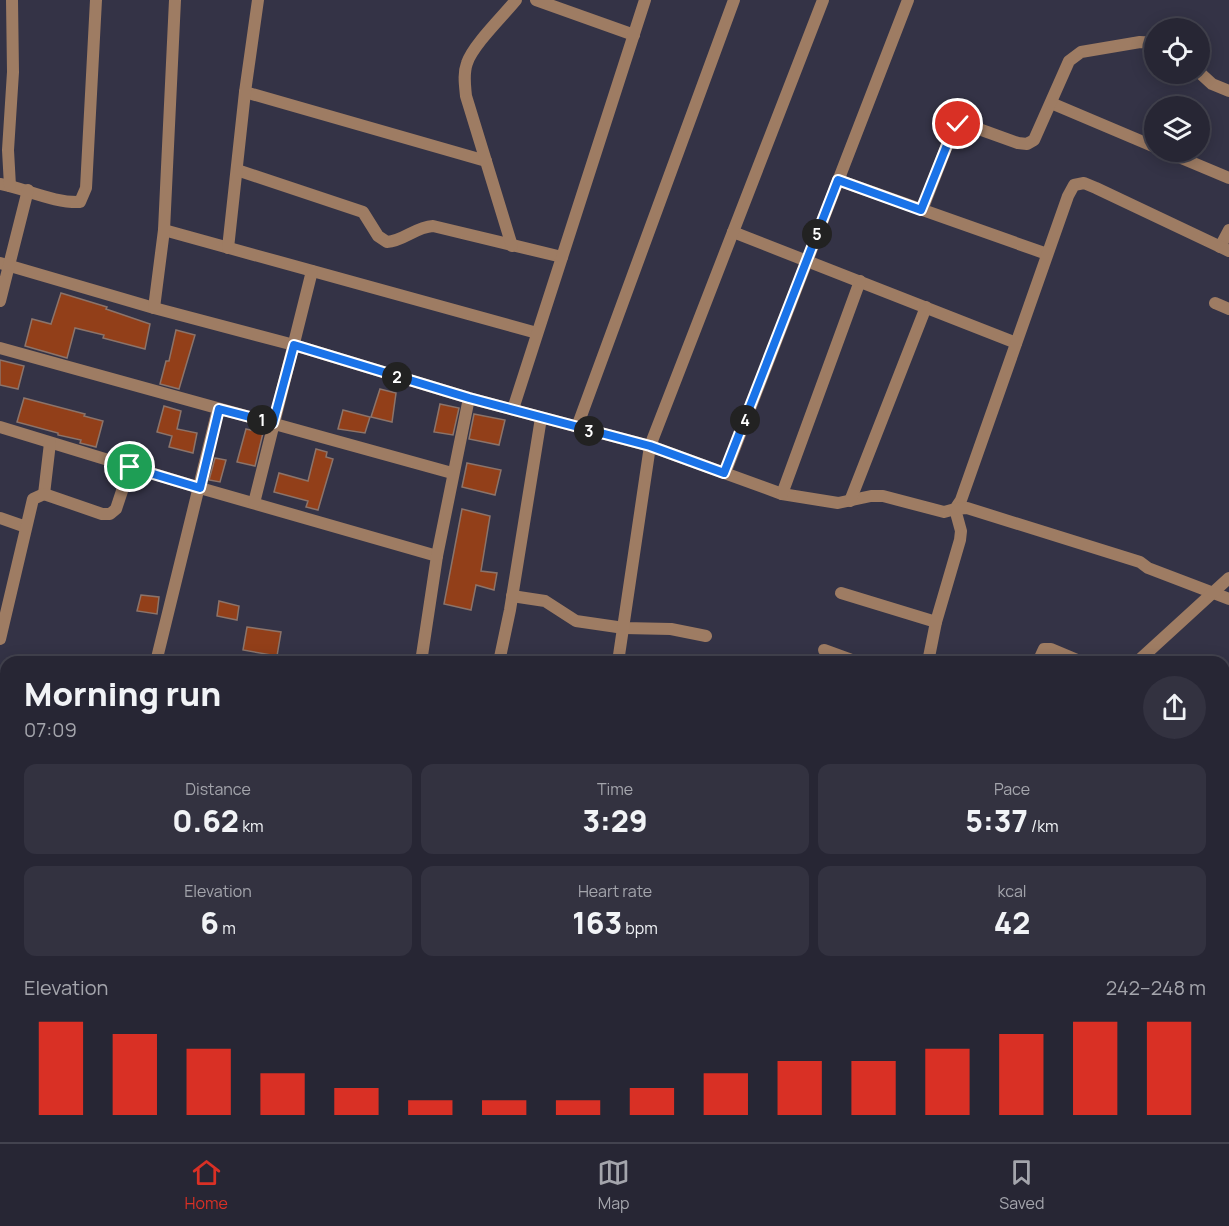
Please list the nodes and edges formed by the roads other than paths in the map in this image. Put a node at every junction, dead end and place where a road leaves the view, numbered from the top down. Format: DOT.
graph roads {
  1 [pos="12,0"];
  2 [pos="96,0"];
  3 [pos="175,0"];
  4 [pos="258,0"];
  5 [pos="516,0"];
  6 [pos="536,0"];
  7 [pos="645,0"];
  8 [pos="734,0"];
  9 [pos="823,0"];
  10 [pos="908,0"];
  11 [pos="634,34"];
  12 [pos="1144,42"];
  13 [pos="1210,82"];
  14 [pos="1229,91"];
  15 [pos="245,93"];
  16 [pos="1052,103"];
  17 [pos="1144,142"];
  18 [pos="486,161"];
  19 [pos="1192,162"];
  20 [pos="237,170"];
  21 [pos="1229,177"];
  22 [pos="838,180"];
  23 [pos="5,185"];
  24 [pos="28,190"];
  25 [pos="921,210"];
  26 [pos="164,230"];
  27 [pos="1229,230"];
  28 [pos="733,232"];
  29 [pos="512,246"];
  30 [pos="228,248"];
  31 [pos="1224,249"];
  32 [pos="1047,254"];
  33 [pos="562,256"];
  34 [pos="807,260"];
  35 [pos="4,264"];
  36 [pos="312,271"];
  37 [pos="860,281"];
  38 [pos="0,300"];
  39 [pos="1215,303"];
  40 [pos="926,307"];
  41 [pos="154,308"];
  42 [pos="1229,309"];
  43 [pos="537,333"];
  44 [pos="1016,343"];
  45 [pos="294,345"];
  46 [pos="0,348"];
  47 [pos="469,398"];
  48 [pos="219,409"];
  49 [pos="513,409"];
  50 [pos="541,418"];
  51 [pos="273,423"];
  52 [pos="0,427"];
  53 [pos="577,428"];
  54 [pos="50,443"];
  55 [pos="650,446"];
  56 [pos="130,467"];
  57 [pos="452,473"];
  58 [pos="724,473"];
  59 [pos="200,488"];
  60 [pos="44,494"];
  61 [pos="782,494"];
  62 [pos="850,501"];
  63 [pos="254,503"];
  64 [pos="955,509"];
  65 [pos="0,518"];
  66 [pos="26,527"];
  67 [pos="437,556"];
  68 [pos="1229,578"];
  69 [pos="841,593"];
  70 [pos="1213,593"];
  71 [pos="513,596"];
  72 [pos="1229,599"];
  73 [pos="936,622"];
  74 [pos="624,628"];
  75 [pos="706,636"];
  76 [pos="0,639"];
  77 [pos="824,651"];
  78 [pos="158,656"];
  79 [pos="422,656"];
  80 [pos="500,656"];
  81 [pos="619,656"];
  82 [pos="839,656"];
  83 [pos="929,656"];
  84 [pos="1041,656"];
  85 [pos="1068,656"];
  86 [pos="1144,656"];
  1 -- 23 [label="street"];
  2 -- 24 [label="street"];
  3 -- 26 [label="street"];
  4 -- 15 [label="street"];
  5 -- 18 [label="street"];
  6 -- 11 [label="street"];
  7 -- 11 [label="street"];
  8 -- 53 [label="street"];
  9 -- 28 [label="street"];
  10 -- 22 [label="street"];
  11 -- 33 [label="street"];
  12 -- 16 [label="street"];
  13 -- 14 [label="street"];
  15 -- 18 [label="street"];
  15 -- 20 [label="street"];
  16 -- 17 [label="street"];
  16 -- 25 [label="street"];
  18 -- 29 [label="street"];
  19 -- 21 [label="street"];
  20 -- 29 [label="street"];
  20 -- 30 [label="street"];
  22 -- 25 [label="street"];
  22 -- 34 [label="street"];
  23 -- 24 [label="street"];
  24 -- 35 [label="street"];
  25 -- 32 [label="street"];
  26 -- 30 [label="street"];
  26 -- 41 [label="street"];
  27 -- 31 [label="street"];
  28 -- 34 [label="street"];
  28 -- 55 [label="street"];
  29 -- 33 [label="street"];
  30 -- 36 [label="street"];
  31 -- 32 [label="street"];
  32 -- 44 [label="street"];
  33 -- 43 [label="street"];
  34 -- 37 [label="street"];
  34 -- 58 [label="street"];
  35 -- 38 [label="street"];
  35 -- 41 [label="street"];
  36 -- 43 [label="street"];
  36 -- 45 [label="street"];
  37 -- 40 [label="street"];
  37 -- 61 [label="street"];
  39 -- 42 [label="street"];
  40 -- 44 [label="street"];
  40 -- 62 [label="street"];
  41 -- 45 [label="street"];
  43 -- 49 [label="street"];
  44 -- 64 [label="street"];
  45 -- 47 [label="street"];
  45 -- 51 [label="street"];
  46 -- 48 [label="street"];
  47 -- 49 [label="street"];
  47 -- 57 [label="street"];
  48 -- 51 [label="street"];
  48 -- 59 [label="street"];
  49 -- 50 [label="street"];
  50 -- 53 [label="street"];
  50 -- 71 [label="street"];
  51 -- 57 [label="street"];
  51 -- 63 [label="street"];
  52 -- 54 [label="street"];
  53 -- 55 [label="street"];
  54 -- 56 [label="street"];
  54 -- 60 [label="street"];
  55 -- 58 [label="street"];
  55 -- 74 [label="street"];
  56 -- 59 [label="street"];
  56 -- 60 [label="street"];
  57 -- 67 [label="street"];
  58 -- 61 [label="street"];
  59 -- 63 [label="street"];
  59 -- 78 [label="street"];
  60 -- 66 [label="street"];
  61 -- 62 [label="street"];
  62 -- 64 [label="street"];
  63 -- 67 [label="street"];
  64 -- 70 [label="street"];
  64 -- 73 [label="street"];
  65 -- 66 [label="street"];
  66 -- 76 [label="street"];
  67 -- 79 [label="street"];
  68 -- 70 [label="street"];
  69 -- 73 [label="street"];
  70 -- 72 [label="street"];
  70 -- 86 [label="street"];
  71 -- 74 [label="street"];
  71 -- 80 [label="street"];
  73 -- 83 [label="street"];
  74 -- 75 [label="street"];
  74 -- 81 [label="street"];
  77 -- 82 [label="street"];
  84 -- 85 [label="street"];
}
